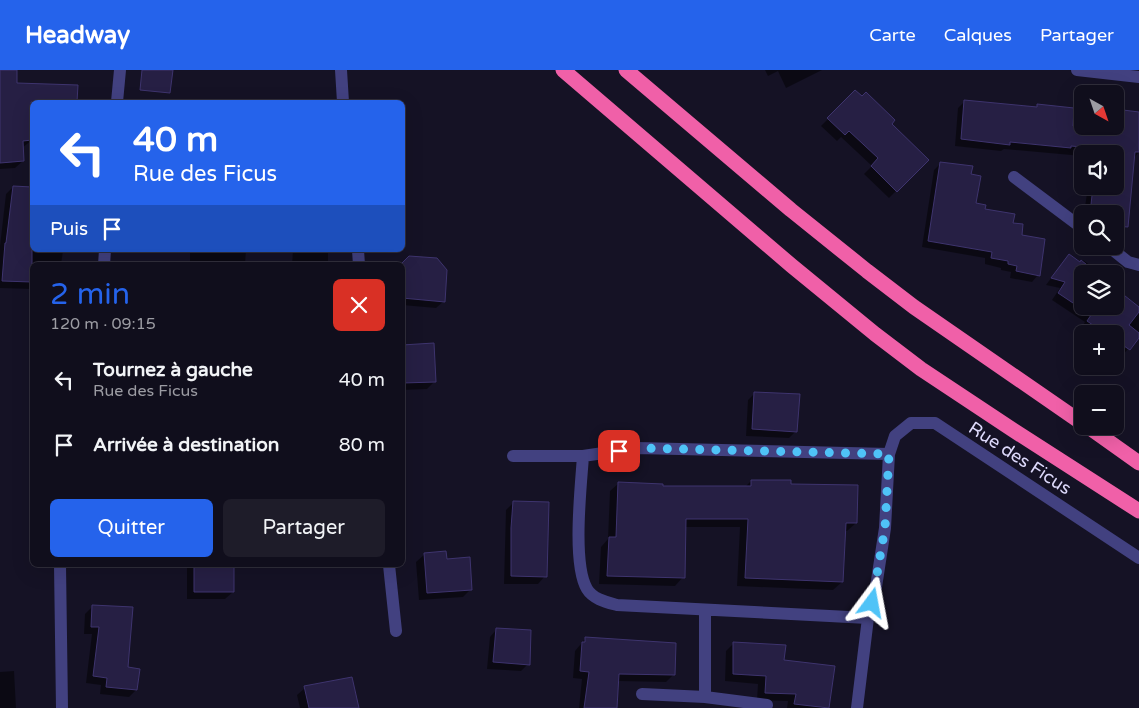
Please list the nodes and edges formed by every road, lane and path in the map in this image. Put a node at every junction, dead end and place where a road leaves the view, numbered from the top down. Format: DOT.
graph roads {
  1 [pos="120,70"];
  2 [pos="340,70"];
  3 [pos="562,70"];
  4 [pos="626,70"];
  5 [pos="1077,70"];
  6 [pos="1139,77"];
  7 [pos="117,100"];
  8 [pos="344,100"];
  9 [pos="1014,177"];
  10 [pos="1074,222"];
  11 [pos="1119,255"];
  12 [pos="1139,266"];
  13 [pos="1074,417"];
  14 [pos="1100,435"];
  15 [pos="889,454"];
  16 [pos="512,456"];
  17 [pos="583,456"];
  18 [pos="1139,463"];
  19 [pos="1139,511"];
  20 [pos="1139,558"];
  21 [pos="60,567"];
  22 [pos="389,567"];
  23 [pos="705,611"];
  24 [pos="868,618"];
  25 [pos="396,631"];
  26 [pos="642,694"];
  27 [pos="705,696"];
  28 [pos="767,705"];
  29 [pos="62,708"];
  30 [pos="857,708"];
  1 -- 7 [label="street"];
  2 -- 8 [label="street"];
  3 -- 19 [label="highway"];
  4 -- 13 [label="highway"];
  5 -- 6 [label="street"];
  9 -- 10 [label="street"];
  11 -- 12 [label="street"];
  14 -- 18 [label="highway"];
  15 -- 17 [label="street"];
  15 -- 20 [label="street, Rue des Ficus"];
  15 -- 24 [label="street, Rue des Ficus"];
  16 -- 17 [label="street"];
  17 -- 23 [label="street"];
  21 -- 29 [label="street"];
  22 -- 25 [label="street"];
  23 -- 24 [label="street"];
  23 -- 27 [label="street"];
  24 -- 30 [label="street, Rue des Ficus"];
  26 -- 27 [label="street"];
  27 -- 28 [label="street"];
}
